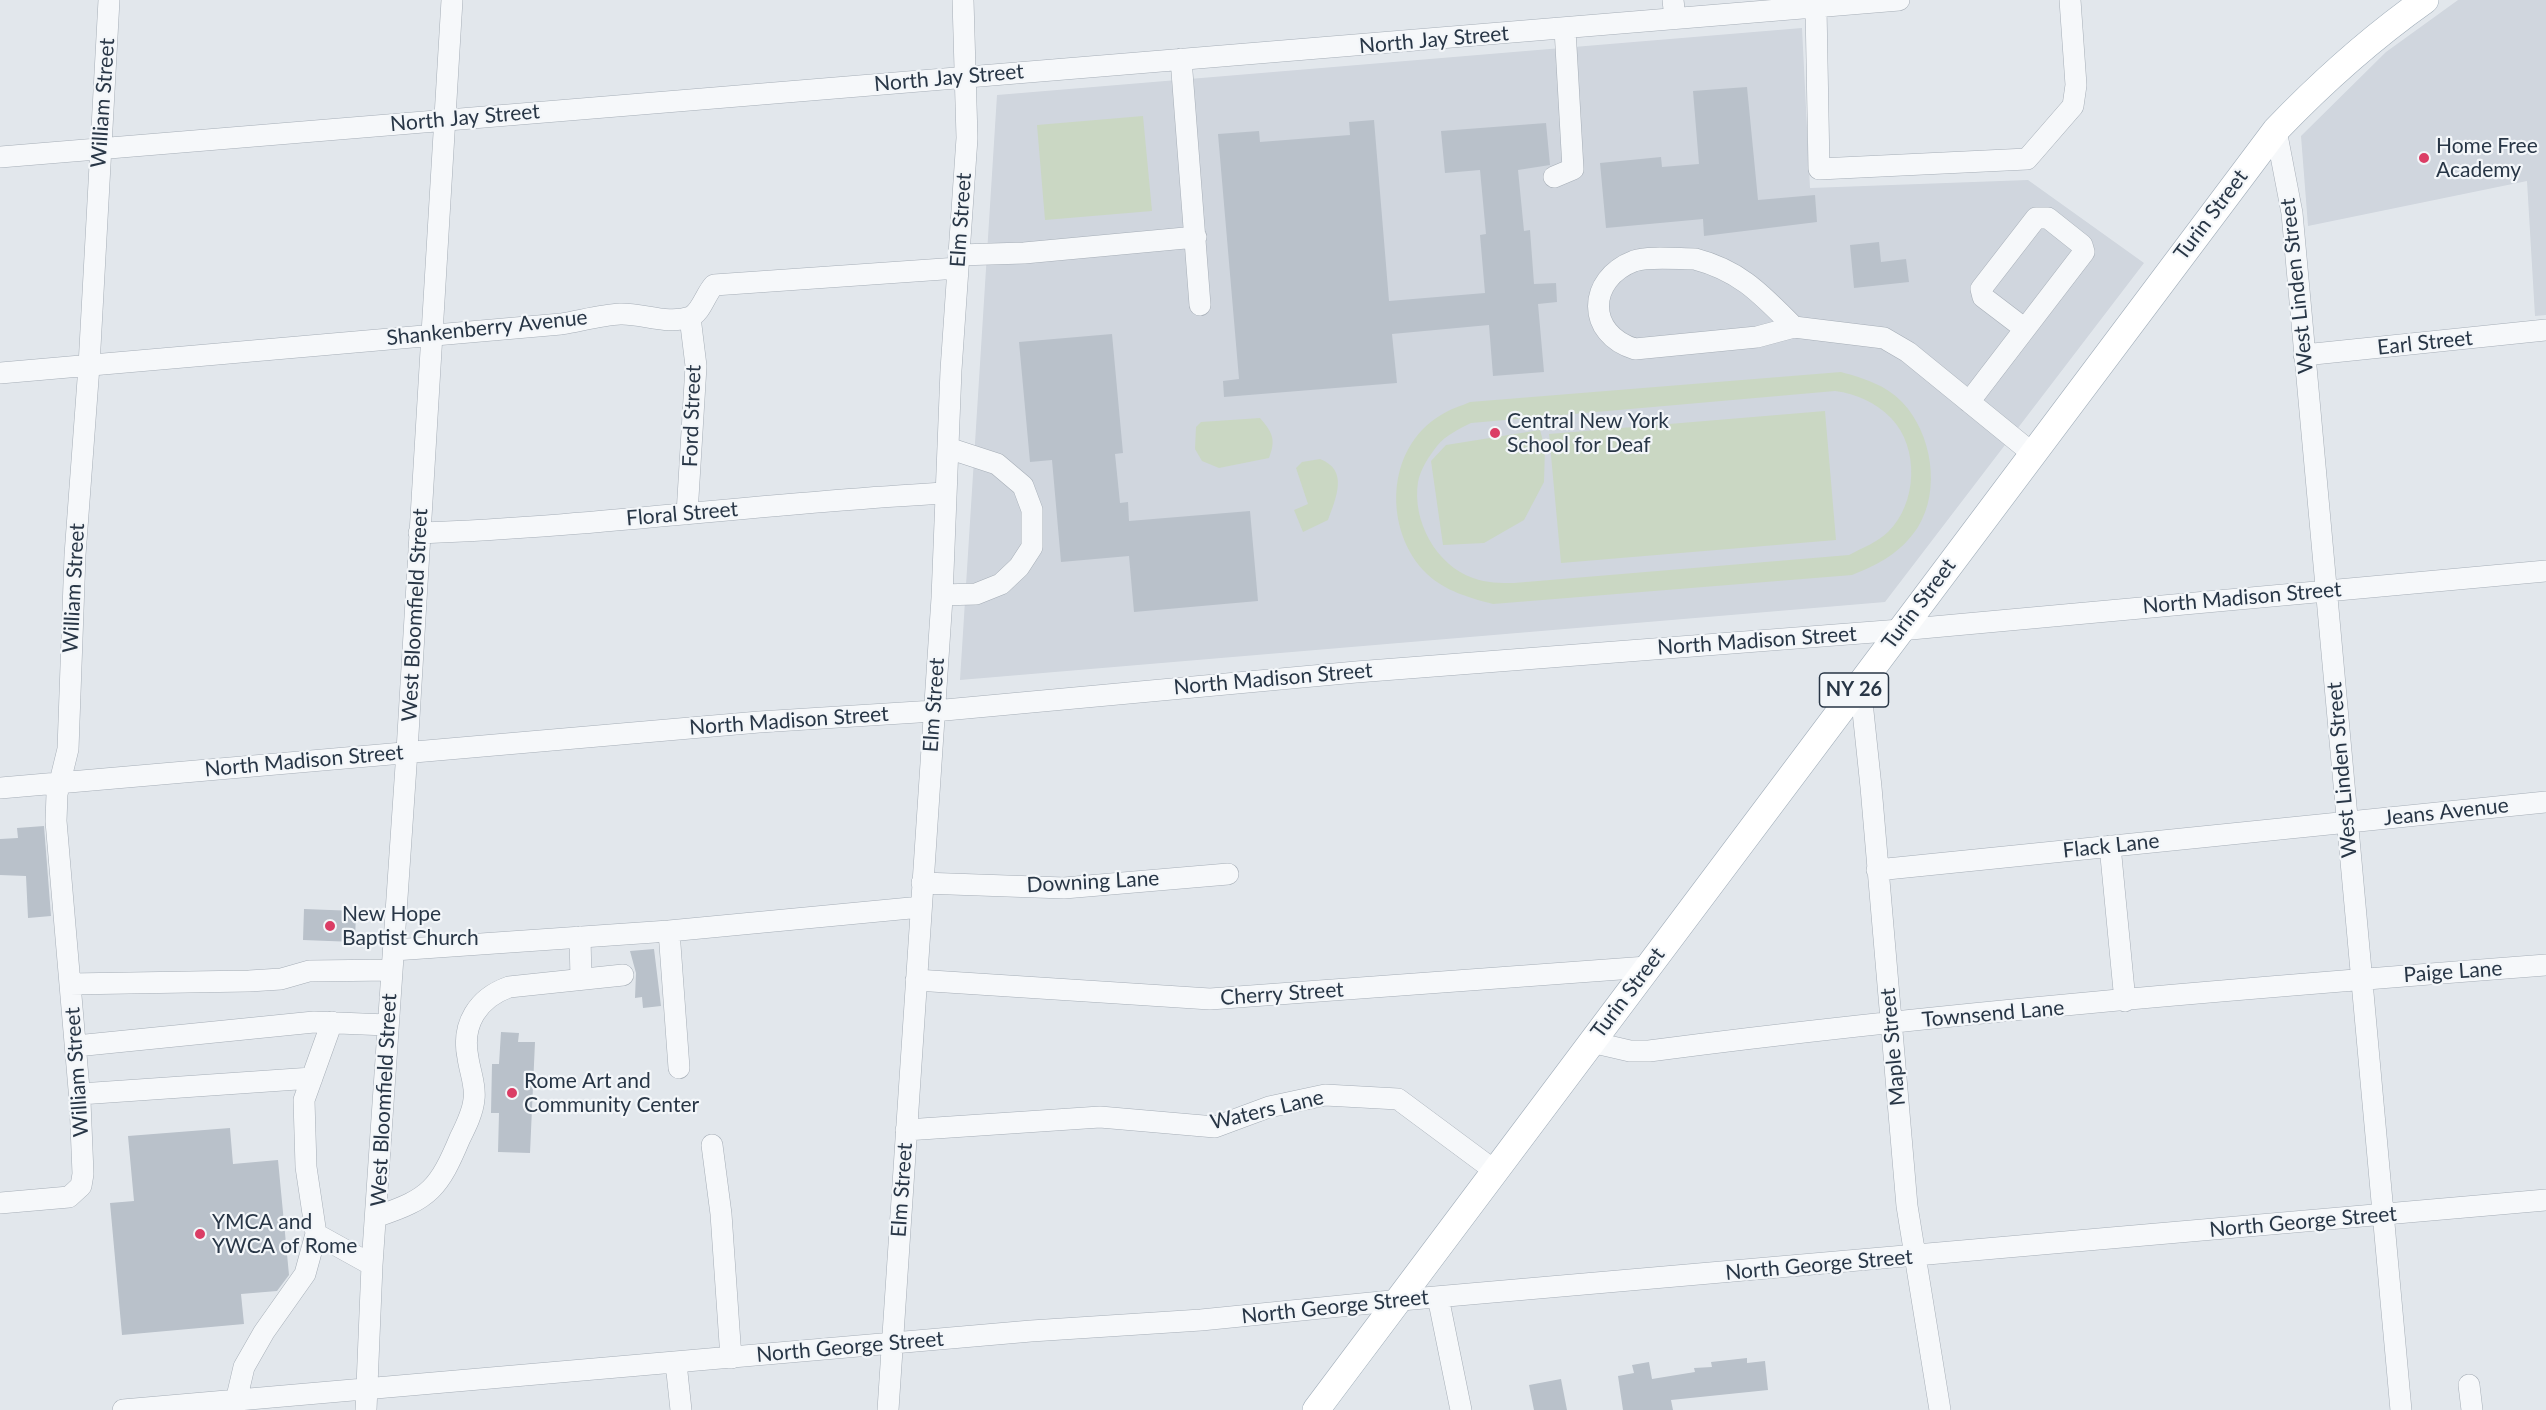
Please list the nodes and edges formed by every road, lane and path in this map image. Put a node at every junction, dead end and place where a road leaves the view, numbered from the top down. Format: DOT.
graph roads {
  1 [pos="109,0"];
  2 [pos="452,0"];
  3 [pos="963,0"];
  4 [pos="1899,0"];
  5 [pos="2070,0"];
  6 [pos="2425,0"];
  7 [pos="1816,7"];
  8 [pos="1674,9"];
  9 [pos="2397,9"];
  10 [pos="1565,28"];
  11 [pos="1181,59"];
  12 [pos="967,76"];
  13 [pos="446,120"];
  14 [pos="2276,130"];
  15 [pos="100,148"];
  16 [pos="0,157"];
  17 [pos="1554,177"];
  18 [pos="1196,237"];
  19 [pos="958,261"];
  20 [pos="1200,305"];
  21 [pos="690,317"];
  22 [pos="1794,327"];
  23 [pos="2025,329"];
  24 [pos="2546,330"];
  25 [pos="431,334"];
  26 [pos="2304,355"];
  27 [pos="89,366"];
  28 [pos="0,373"];
  29 [pos="1969,402"];
  30 [pos="948,448"];
  31 [pos="2032,453"];
  32 [pos="946,494"];
  33 [pos="687,514"];
  34 [pos="419,533"];
  35 [pos="2546,571"];
  36 [pos="2327,590"];
  37 [pos="942,595"];
  38 [pos="1899,630"];
  39 [pos="1860,683"];
  40 [pos="934,711"];
  41 [pos="407,752"];
  42 [pos="61,783"];
  43 [pos="0,788"];
  44 [pos="2546,802"];
  45 [pos="2346,822"];
  46 [pos="2110,846"];
  47 [pos="1877,870"];
  48 [pos="1228,874"];
  49 [pos="922,883"];
  50 [pos="921,907"];
  51 [pos="669,931"];
  52 [pos="580,937"];
  53 [pos="393,960"];
  54 [pos="2546,965"];
  55 [pos="1647,967"];
  56 [pos="623,975"];
  57 [pos="581,979"];
  58 [pos="2361,979"];
  59 [pos="916,980"];
  60 [pos="70,984"];
  61 [pos="2125,1001"];
  62 [pos="332,1022"];
  63 [pos="1892,1023"];
  64 [pos="387,1025"];
  65 [pos="1591,1042"];
  66 [pos="76,1046"];
  67 [pos="679,1068"];
  68 [pos="312,1078"];
  69 [pos="80,1094"];
  70 [pos="906,1130"];
  71 [pos="712,1145"];
  72 [pos="1495,1172"];
  73 [pos="2546,1200"];
  74 [pos="0,1203"];
  75 [pos="2384,1215"];
  76 [pos="378,1216"];
  77 [pos="316,1234"];
  78 [pos="1915,1257"];
  79 [pos="372,1265"];
  80 [pos="1438,1297"];
  81 [pos="1401,1300"];
  82 [pos="892,1344"];
  83 [pos="730,1358"];
  84 [pos="676,1363"];
  85 [pos="2469,1385"];
  86 [pos="367,1400"];
  87 [pos="236,1401"];
  88 [pos="123,1410"];
  89 [pos="681,1410"];
  90 [pos="888,1410"];
  91 [pos="1316,1410"];
  92 [pos="1461,1410"];
  93 [pos="1940,1410"];
  94 [pos="2401,1410"];
  95 [pos="2472,1410"];
  1 -- 15 [label="street, William Street"];
  2 -- 13 [label="street, West Bloomfield Street"];
  3 -- 12 [label="street, Elm Street"];
  4 -- 7 [label="street, North Jay Street"];
  5 -- 7 [label="street"];
  6 -- 9 [label="main road, Turin Street / NY 26"];
  7 -- 8 [label="street, North Jay Street"];
  8 -- 10 [label="street, North Jay Street"];
  9 -- 14 [label="main road, Turin Street / NY 26"];
  10 -- 11 [label="street, North Jay Street"];
  10 -- 17 [label="street"];
  11 -- 12 [label="street, North Jay Street"];
  11 -- 18 [label="street"];
  12 -- 13 [label="street, North Jay Street"];
  12 -- 19 [label="street, Elm Street"];
  13 -- 15 [label="street, North Jay Street"];
  13 -- 25 [label="street, West Bloomfield Street"];
  14 -- 26 [label="street, West Linden Street"];
  14 -- 31 [label="main road, Turin Street / NY 26"];
  15 -- 16 [label="street, North Jay Street"];
  15 -- 27 [label="street, William Street"];
  18 -- 19 [label="street"];
  18 -- 20 [label="street"];
  19 -- 21 [label="street"];
  19 -- 30 [label="street, Elm Street"];
  21 -- 25 [label="street, Shankenberry Avenue"];
  21 -- 33 [label="street, Ford Street"];
  22 -- 22 [label="street"];
  22 -- 29 [label="street"];
  23 -- 23 [label="street"];
  23 -- 29 [label="street"];
  24 -- 26 [label="street, Earl Street"];
  25 -- 27 [label="street, Shankenberry Avenue"];
  25 -- 34 [label="street, West Bloomfield Street"];
  26 -- 36 [label="street, West Linden Street"];
  27 -- 28 [label="street, Shankenberry Avenue"];
  27 -- 42 [label="street, William Street"];
  29 -- 31 [label="street"];
  30 -- 32 [label="street, Elm Street"];
  30 -- 37 [label="street"];
  31 -- 38 [label="main road, Turin Street / NY 26"];
  32 -- 33 [label="street, Floral Street"];
  32 -- 37 [label="street, Elm Street"];
  33 -- 34 [label="street, Floral Street"];
  34 -- 41 [label="street, West Bloomfield Street"];
  35 -- 36 [label="street, North Madison Street"];
  36 -- 38 [label="street, North Madison Street"];
  36 -- 45 [label="street, West Linden Street"];
  37 -- 40 [label="street, Elm Street"];
  38 -- 39 [label="main road, Turin Street / NY 26"];
  38 -- 40 [label="street, North Madison Street"];
  39 -- 47 [label="street, Maple Street"];
  39 -- 55 [label="main road, Turin Street / NY 26"];
  40 -- 41 [label="street, North Madison Street"];
  40 -- 49 [label="street, Elm Street"];
  41 -- 42 [label="street, North Madison Street"];
  41 -- 53 [label="street, West Bloomfield Street"];
  42 -- 43 [label="street, North Madison Street"];
  42 -- 60 [label="street, William Street"];
  44 -- 45 [label="street, Jeans Avenue"];
  45 -- 46 [label="street, Flack Lane"];
  45 -- 58 [label="street, West Linden Street"];
  46 -- 47 [label="street, Flack Lane"];
  46 -- 61 [label="street"];
  47 -- 63 [label="street, Maple Street"];
  48 -- 49 [label="street, Downing Lane"];
  49 -- 50 [label="street, Elm Street"];
  50 -- 51 [label="street"];
  50 -- 59 [label="street, Elm Street"];
  51 -- 52 [label="street"];
  51 -- 67 [label="street"];
  52 -- 53 [label="street"];
  52 -- 57 [label="street"];
  53 -- 60 [label="street"];
  53 -- 64 [label="street, West Bloomfield Street"];
  54 -- 58 [label="street, Paige Lane"];
  55 -- 59 [label="street, Cherry Street"];
  55 -- 65 [label="main road, Turin Street / NY 26"];
  56 -- 57 [label="street"];
  57 -- 76 [label="street"];
  58 -- 61 [label="street, Townsend Lane"];
  58 -- 75 [label="street, West Linden Street"];
  59 -- 70 [label="street, Elm Street"];
  60 -- 66 [label="street, William Street"];
  61 -- 63 [label="street, Townsend Lane"];
  62 -- 64 [label="street"];
  62 -- 66 [label="street"];
  62 -- 68 [label="street"];
  63 -- 65 [label="street, Townsend Lane"];
  63 -- 78 [label="street, Maple Street"];
  64 -- 76 [label="street, West Bloomfield Street"];
  65 -- 72 [label="main road, Turin Street / NY 26"];
  66 -- 69 [label="street, William Street"];
  68 -- 69 [label="street"];
  68 -- 77 [label="street"];
  69 -- 74 [label="street, William Street"];
  70 -- 72 [label="street, Waters Lane"];
  70 -- 82 [label="street, Elm Street"];
  71 -- 83 [label="street"];
  72 -- 81 [label="main road, Turin Street / NY 26"];
  73 -- 75 [label="street, North George Street"];
  75 -- 78 [label="street, North George Street"];
  75 -- 94 [label="street, West Linden Street"];
  76 -- 79 [label="street, West Bloomfield Street"];
  77 -- 79 [label="street"];
  77 -- 87 [label="street"];
  78 -- 80 [label="street, North George Street"];
  78 -- 93 [label="street, Maple Street"];
  79 -- 86 [label="street, West Bloomfield Street"];
  80 -- 81 [label="street, North George Street"];
  80 -- 92 [label="street"];
  81 -- 82 [label="street, North George Street"];
  81 -- 91 [label="main road, Turin Street / NY 26"];
  82 -- 83 [label="street, North George Street"];
  82 -- 90 [label="street, Elm Street"];
  83 -- 84 [label="street, North George Street"];
  84 -- 86 [label="street, North George Street"];
  84 -- 89 [label="street"];
  85 -- 95 [label="street"];
  86 -- 87 [label="street, North George Street"];
  87 -- 88 [label="street, North George Street"];
}
